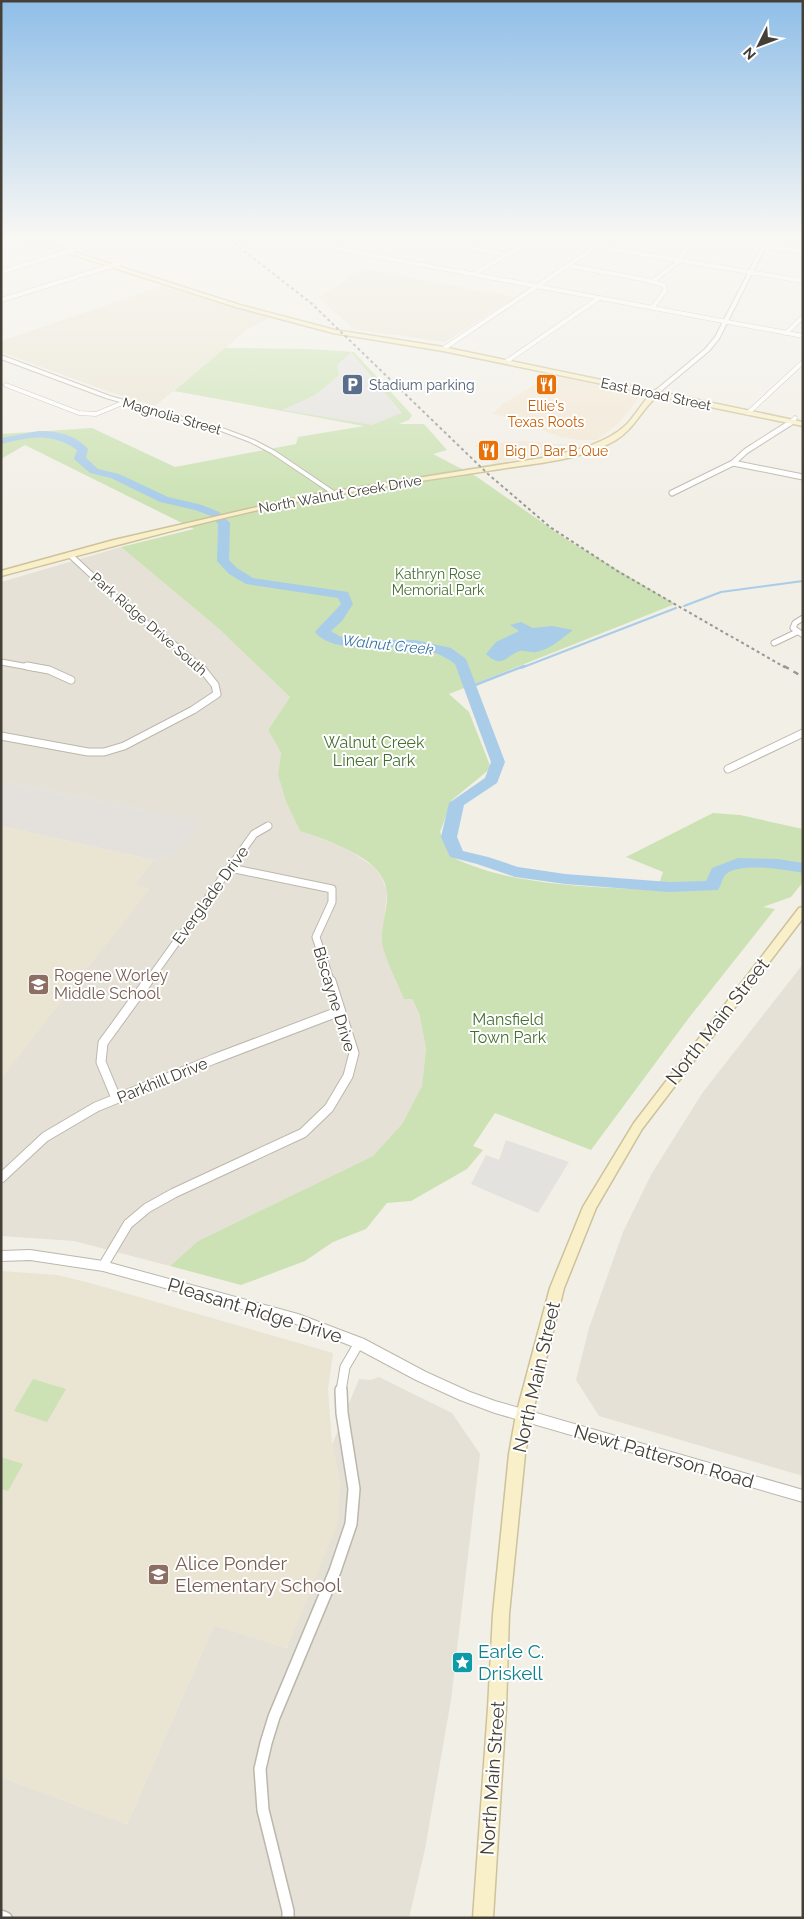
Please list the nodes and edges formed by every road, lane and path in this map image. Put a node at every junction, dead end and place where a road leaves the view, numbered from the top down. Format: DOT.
graph roads {
  1 [pos="318,326"];
  2 [pos="478,326"];
  3 [pos="559,326"];
  4 [pos="722,326"];
  5 [pos="748,326"];
  6 [pos="794,326"];
  7 [pos="786,333"];
  8 [pos="803,336"];
  9 [pos="446,347"];
  10 [pos="1,357"];
  11 [pos="509,360"];
  12 [pos="803,362"];
  13 [pos="6,386"];
  14 [pos="657,392"];
  15 [pos="125,402"];
  16 [pos="750,411"];
  17 [pos="796,420"];
  18 [pos="803,424"];
  19 [pos="734,463"];
  20 [pos="803,477"];
  21 [pos="334,493"];
  22 [pos="672,493"];
  23 [pos="70,555"];
  24 [pos="1,574"];
  25 [pos="803,618"];
  26 [pos="800,634"];
  27 [pos="774,643"];
  28 [pos="1,662"];
  29 [pos="71,680"];
  30 [pos="803,733"];
  31 [pos="1,736"];
  32 [pos="728,769"];
  33 [pos="268,826"];
  34 [pos="230,868"];
  35 [pos="803,910"];
  36 [pos="340,1010"];
  37 [pos="116,1098"];
  38 [pos="1,1178"];
  39 [pos="1,1256"];
  40 [pos="103,1266"];
  41 [pos="359,1343"];
  42 [pos="524,1415"];
  43 [pos="803,1496"];
  44 [pos="1,1916"];
  45 [pos="6,1918"];
  46 [pos="288,1918"];
  47 [pos="482,1918"];
  1 -- 9 [label="main road, East Broad Street"];
  2 -- 9 [label="street"];
  3 -- 11 [label="street"];
  4 -- 14 [label="street"];
  5 -- 7 [label="street"];
  6 -- 7 [label="street"];
  7 -- 8 [label="street"];
  9 -- 11 [label="main road, East Broad Street"];
  10 -- 15 [label="street, Magnolia Street"];
  11 -- 14 [label="main road, East Broad Street"];
  12 -- 16 [label="street"];
  13 -- 15 [label="street"];
  14 -- 16 [label="main road, East Broad Street"];
  14 -- 21 [label="main road, North Walnut Creek Drive"];
  15 -- 21 [label="street, Magnolia Street"];
  16 -- 17 [label="main road, East Broad Street"];
  17 -- 18 [label="main road, East Broad Street"];
  17 -- 19 [label="street"];
  19 -- 20 [label="street"];
  19 -- 22 [label="street"];
  21 -- 23 [label="main road, North Walnut Creek Drive"];
  23 -- 24 [label="main road, North Walnut Creek Drive"];
  23 -- 31 [label="street, Park Ridge Drive South"];
  25 -- 26 [label="street"];
  26 -- 27 [label="street"];
  28 -- 29 [label="street"];
  30 -- 32 [label="street"];
  33 -- 34 [label="street, Everglade Drive"];
  34 -- 36 [label="street, Biscayne Drive"];
  34 -- 37 [label="street, Everglade Drive"];
  35 -- 42 [label="main road, North Main Street"];
  36 -- 37 [label="street, Parkhill Drive"];
  36 -- 40 [label="street, Biscayne Drive"];
  37 -- 38 [label="street, Parkhill Drive"];
  39 -- 40 [label="street, Pleasant Ridge Drive"];
  40 -- 41 [label="street, Pleasant Ridge Drive"];
  41 -- 42 [label="street, Pleasant Ridge Drive"];
  41 -- 46 [label="street"];
  42 -- 43 [label="street, Newt Patterson Road"];
  42 -- 47 [label="main road, North Main Street"];
  44 -- 45 [label="street"];
}
